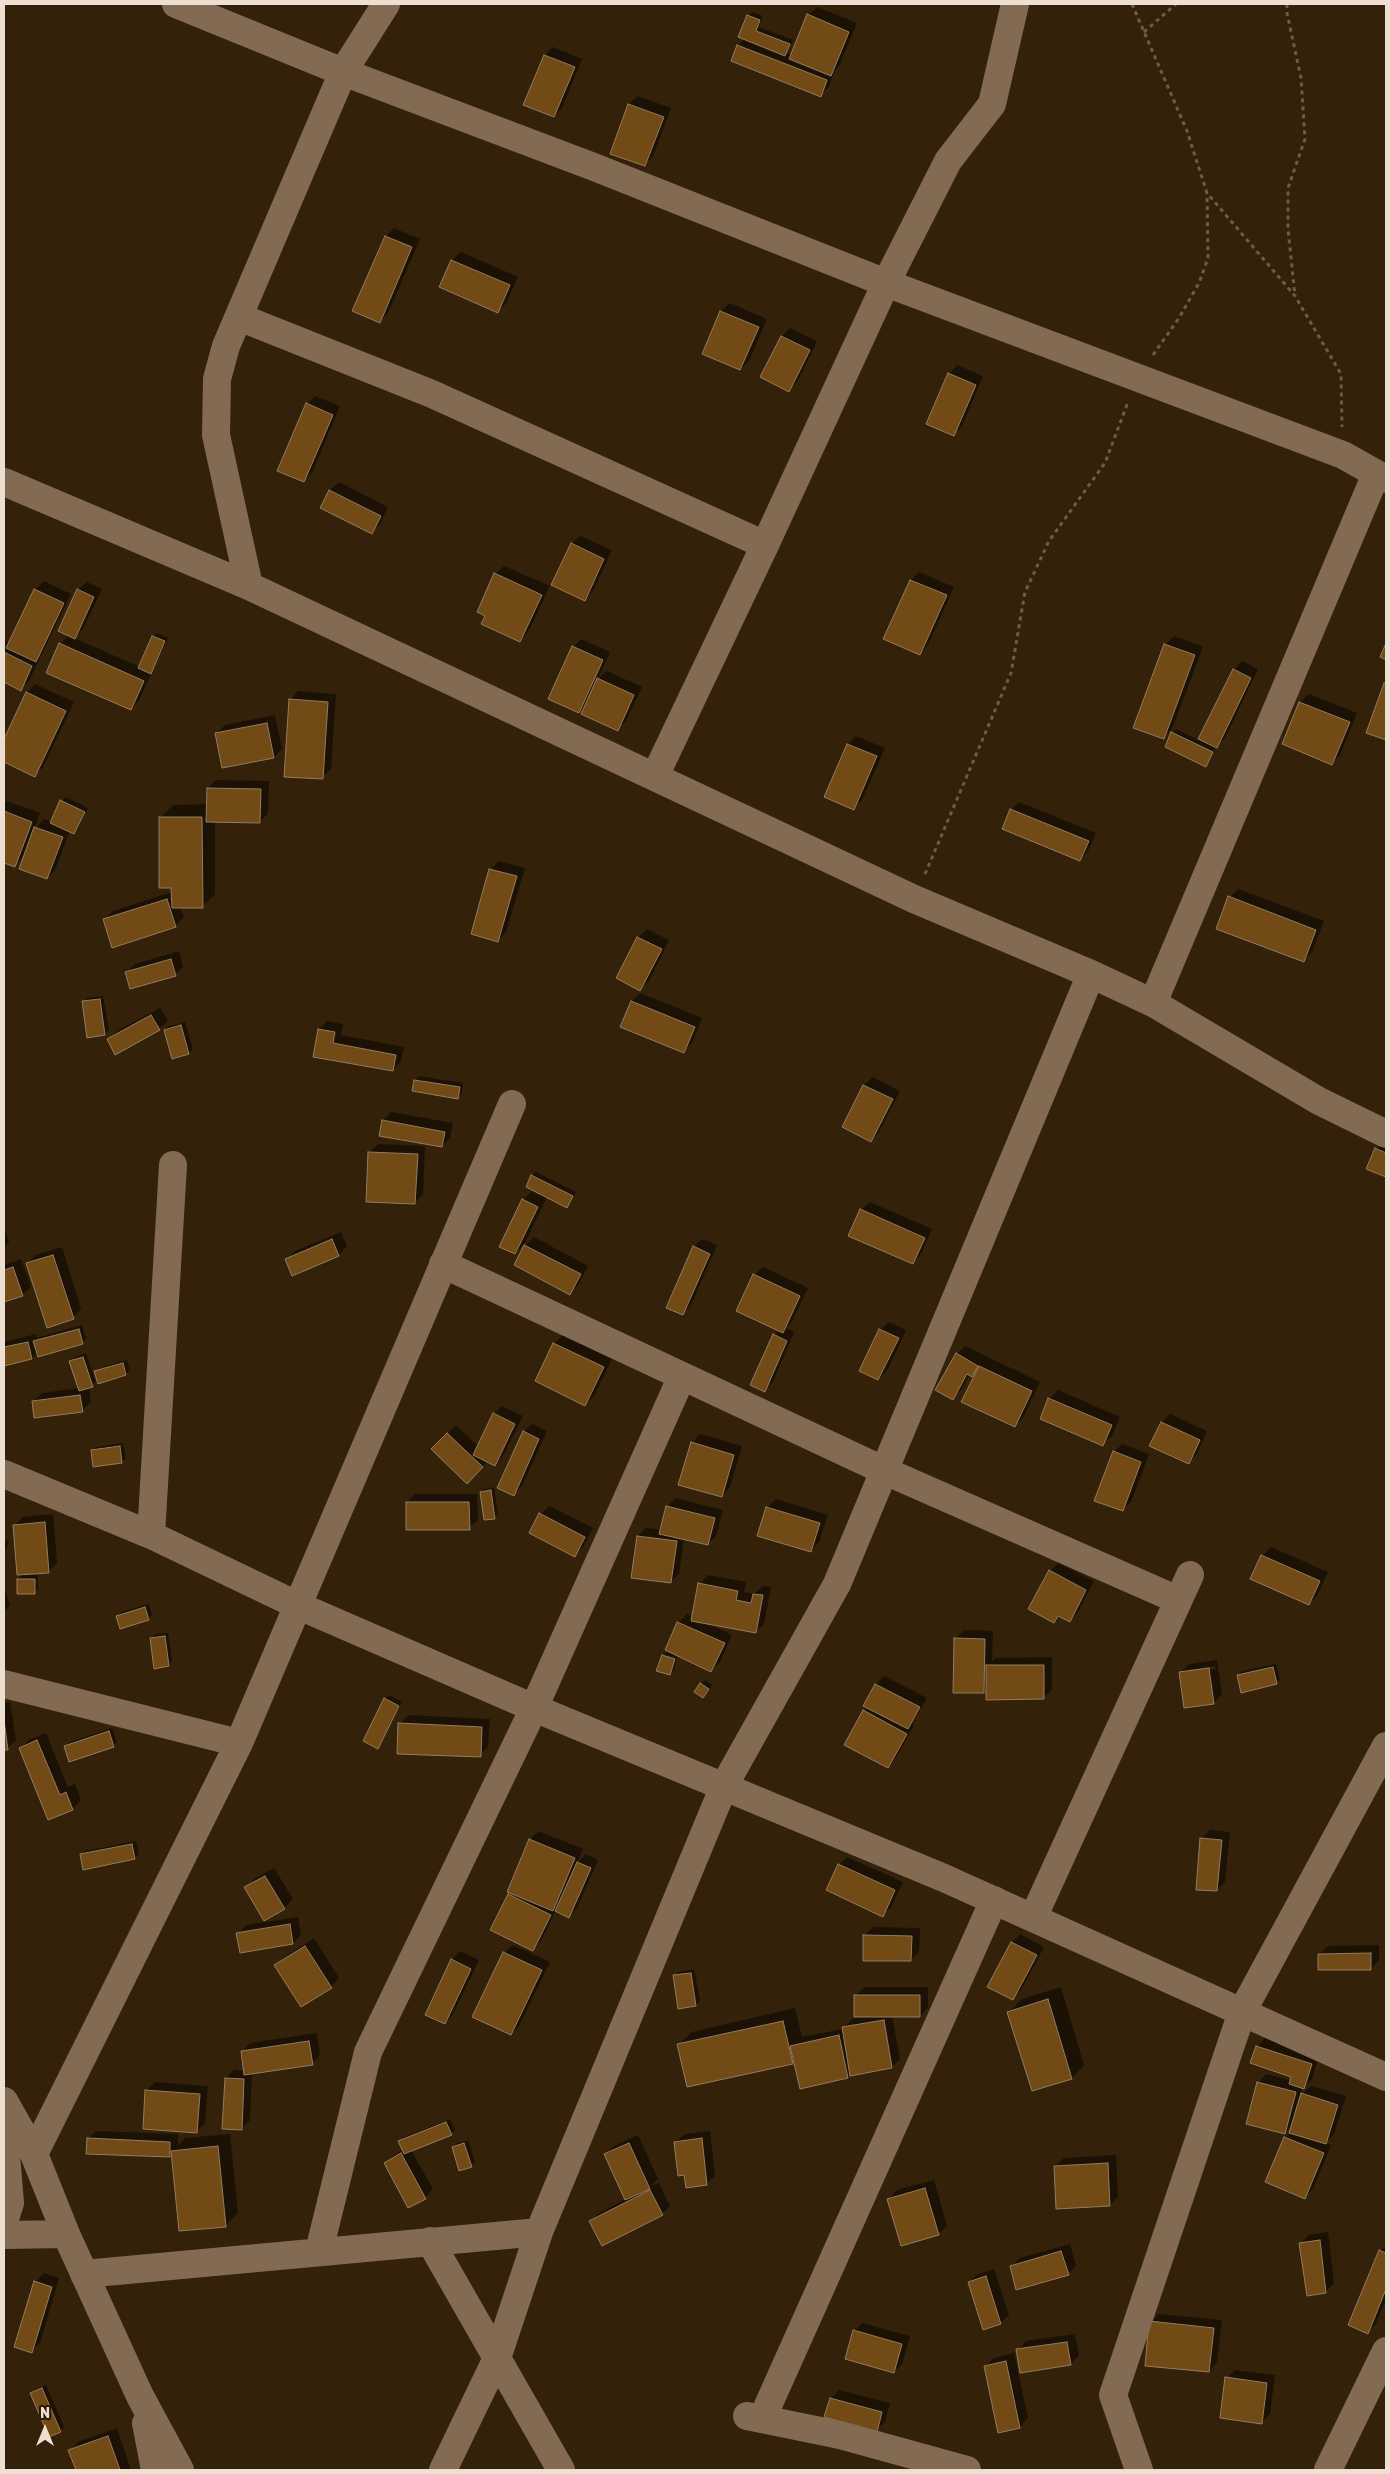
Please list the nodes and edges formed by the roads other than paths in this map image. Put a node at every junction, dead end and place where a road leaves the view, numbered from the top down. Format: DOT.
graph roads {
  1 [pos="176,4"];
  2 [pos="386,4"];
  3 [pos="1015,4"];
  4 [pos="343,72"];
  5 [pos="886,283"];
  6 [pos="239,317"];
  7 [pos="1381,476"];
  8 [pos="4,482"];
  9 [pos="765,545"];
  10 [pos="249,586"];
  11 [pos="655,776"];
  12 [pos="1091,974"];
  13 [pos="1154,1003"];
  14 [pos="512,1104"];
  15 [pos="1386,1134"];
  16 [pos="173,1164"];
  17 [pos="444,1264"];
  18 [pos="682,1376"];
  19 [pos="885,1471"];
  20 [pos="4,1474"];
  21 [pos="151,1535"];
  22 [pos="1190,1575"];
  23 [pos="1178,1600"];
  24 [pos="299,1606"];
  25 [pos="4,1684"];
  26 [pos="534,1708"];
  27 [pos="239,1743"];
  28 [pos="1386,1746"];
  29 [pos="724,1786"];
  30 [pos="994,1900"];
  31 [pos="1033,1918"];
  32 [pos="1242,2012"];
  33 [pos="1386,2077"];
  34 [pos="4,2101"];
  35 [pos="4,2131"];
  36 [pos="34,2154"];
  37 [pos="4,2222"];
  38 [pos="540,2232"];
  39 [pos="66,2234"];
  40 [pos="4,2235"];
  41 [pos="430,2241"];
  42 [pos="319,2251"];
  43 [pos="84,2274"];
  44 [pos="1386,2350"];
  45 [pos="497,2358"];
  46 [pos="140,2396"];
  47 [pos="155,2470"];
  48 [pos="180,2470"];
  49 [pos="444,2470"];
  50 [pos="561,2470"];
  51 [pos="967,2470"];
  52 [pos="1139,2470"];
  53 [pos="1328,2470"];
  1 -- 4 [label="street"];
  2 -- 4 [label="street"];
  3 -- 5 [label="street"];
  4 -- 5 [label="street"];
  4 -- 6 [label="street"];
  5 -- 7 [label="street"];
  5 -- 9 [label="street"];
  6 -- 9 [label="street"];
  6 -- 10 [label="street"];
  7 -- 13 [label="street"];
  8 -- 10 [label="street"];
  9 -- 11 [label="street"];
  10 -- 11 [label="street"];
  11 -- 12 [label="street"];
  12 -- 13 [label="street"];
  12 -- 19 [label="street"];
  13 -- 15 [label="street"];
  14 -- 17 [label="street"];
  16 -- 21 [label="street"];
  17 -- 18 [label="street"];
  17 -- 24 [label="street"];
  18 -- 19 [label="street"];
  18 -- 26 [label="street"];
  19 -- 23 [label="street"];
  19 -- 29 [label="street"];
  20 -- 21 [label="street"];
  21 -- 24 [label="street"];
  22 -- 23 [label="street"];
  23 -- 31 [label="street"];
  24 -- 26 [label="street"];
  24 -- 27 [label="street"];
  25 -- 27 [label="street"];
  26 -- 29 [label="street"];
  26 -- 42 [label="street"];
  27 -- 36 [label="street"];
  28 -- 32 [label="street"];
  29 -- 30 [label="street"];
  29 -- 38 [label="street"];
  30 -- 31 [label="street"];
  30 -- 51 [label="street"];
  31 -- 32 [label="street"];
  32 -- 33 [label="street"];
  32 -- 52 [label="street"];
  34 -- 36 [label="street"];
  35 -- 37 [label="street"];
  36 -- 39 [label="street"];
  38 -- 41 [label="street"];
  38 -- 45 [label="street"];
  39 -- 40 [label="street"];
  39 -- 43 [label="street"];
  41 -- 42 [label="street"];
  41 -- 45 [label="street"];
  42 -- 43 [label="street"];
  43 -- 46 [label="street"];
  44 -- 53 [label="street"];
  45 -- 49 [label="street"];
  45 -- 50 [label="street"];
  46 -- 47 [label="street"];
  46 -- 48 [label="street"];
}
